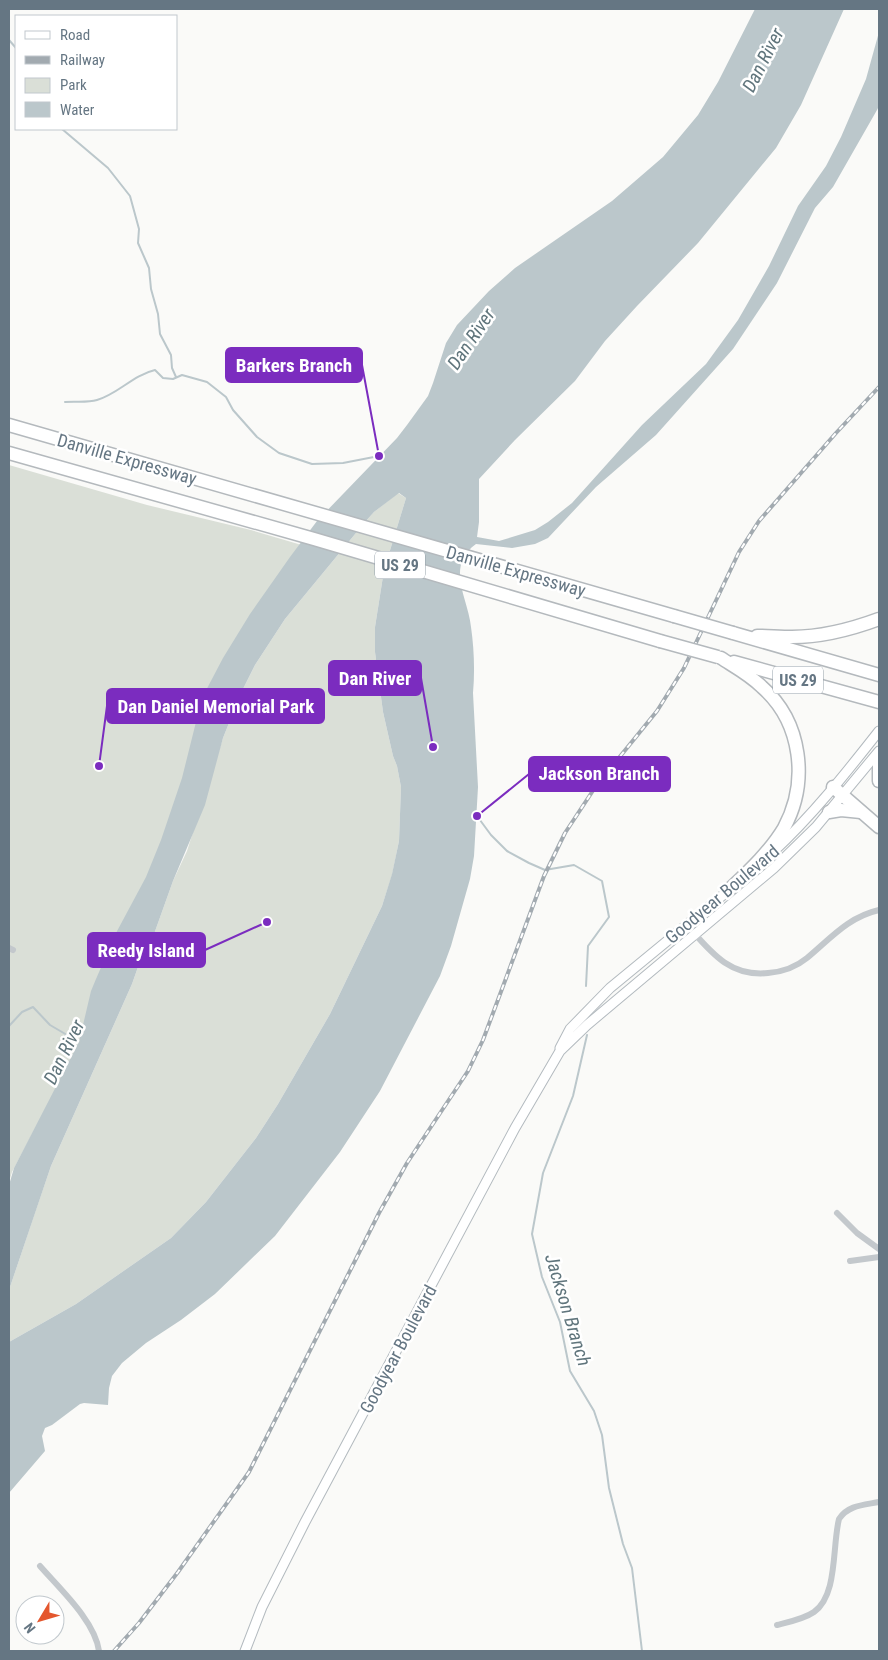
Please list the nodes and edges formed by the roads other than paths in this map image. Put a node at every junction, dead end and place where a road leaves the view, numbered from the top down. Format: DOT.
graph roads {
  1 [pos="9,418"];
  2 [pos="9,425"];
  3 [pos="9,453"];
  4 [pos="116,456"];
  5 [pos="9,458"];
  6 [pos="60,468"];
  7 [pos="879,619"];
  8 [pos="738,634"];
  9 [pos="720,657"];
  10 [pos="879,675"];
  11 [pos="879,702"];
  12 [pos="878,733"];
  13 [pos="879,751"];
  14 [pos="879,762"];
  15 [pos="879,781"];
  16 [pos="838,792"];
  17 [pos="829,812"];
  18 [pos="861,812"];
  19 [pos="879,827"];
  20 [pos="731,888"];
  21 [pos="879,910"];
  22 [pos="687,925"];
  23 [pos="696,935"];
  24 [pos="560,1051"];
  25 [pos="837,1214"];
  26 [pos="879,1250"];
  27 [pos="879,1257"];
  28 [pos="850,1261"];
  29 [pos="879,1502"];
  30 [pos="40,1566"];
  31 [pos="777,1625"];
  32 [pos="99,1651"];
  33 [pos="245,1651"];
  1 -- 4 [label="highway"];
  2 -- 4 [label="highway, Danville Expressway / US 29"];
  3 -- 6 [label="highway, Danville Expressway / US 29"];
  4 -- 8 [label="highway, Danville Expressway / US 29, bridge"];
  5 -- 6 [label="highway"];
  6 -- 9 [label="highway, Danville Expressway / US 29, bridge"];
  7 -- 8 [label="highway"];
  8 -- 10 [label="highway, Danville Expressway / US 29"];
  9 -- 11 [label="highway, Danville Expressway / US 29"];
  9 -- 20 [label="highway"];
  12 -- 16 [label="main road, Goodyear Boulevard"];
  13 -- 16 [label="main road, Goodyear Boulevard"];
  14 -- 15 [label="highway"];
  16 -- 17 [label="main road, Goodyear Boulevard"];
  16 -- 18 [label="highway"];
  16 -- 20 [label="main road, Goodyear Boulevard"];
  17 -- 18 [label="highway"];
  17 -- 23 [label="main road, Goodyear Boulevard"];
  18 -- 19 [label="highway"];
  20 -- 22 [label="main road, Goodyear Boulevard"];
  21 -- 23 [label="street"];
  22 -- 23 [label="street"];
  22 -- 24 [label="main road, Goodyear Boulevard"];
  23 -- 24 [label="main road, Goodyear Boulevard"];
  24 -- 33 [label="main road, Goodyear Boulevard"];
  25 -- 26 [label="street"];
  27 -- 28 [label="street"];
  29 -- 31 [label="street"];
  30 -- 32 [label="street"];
}
